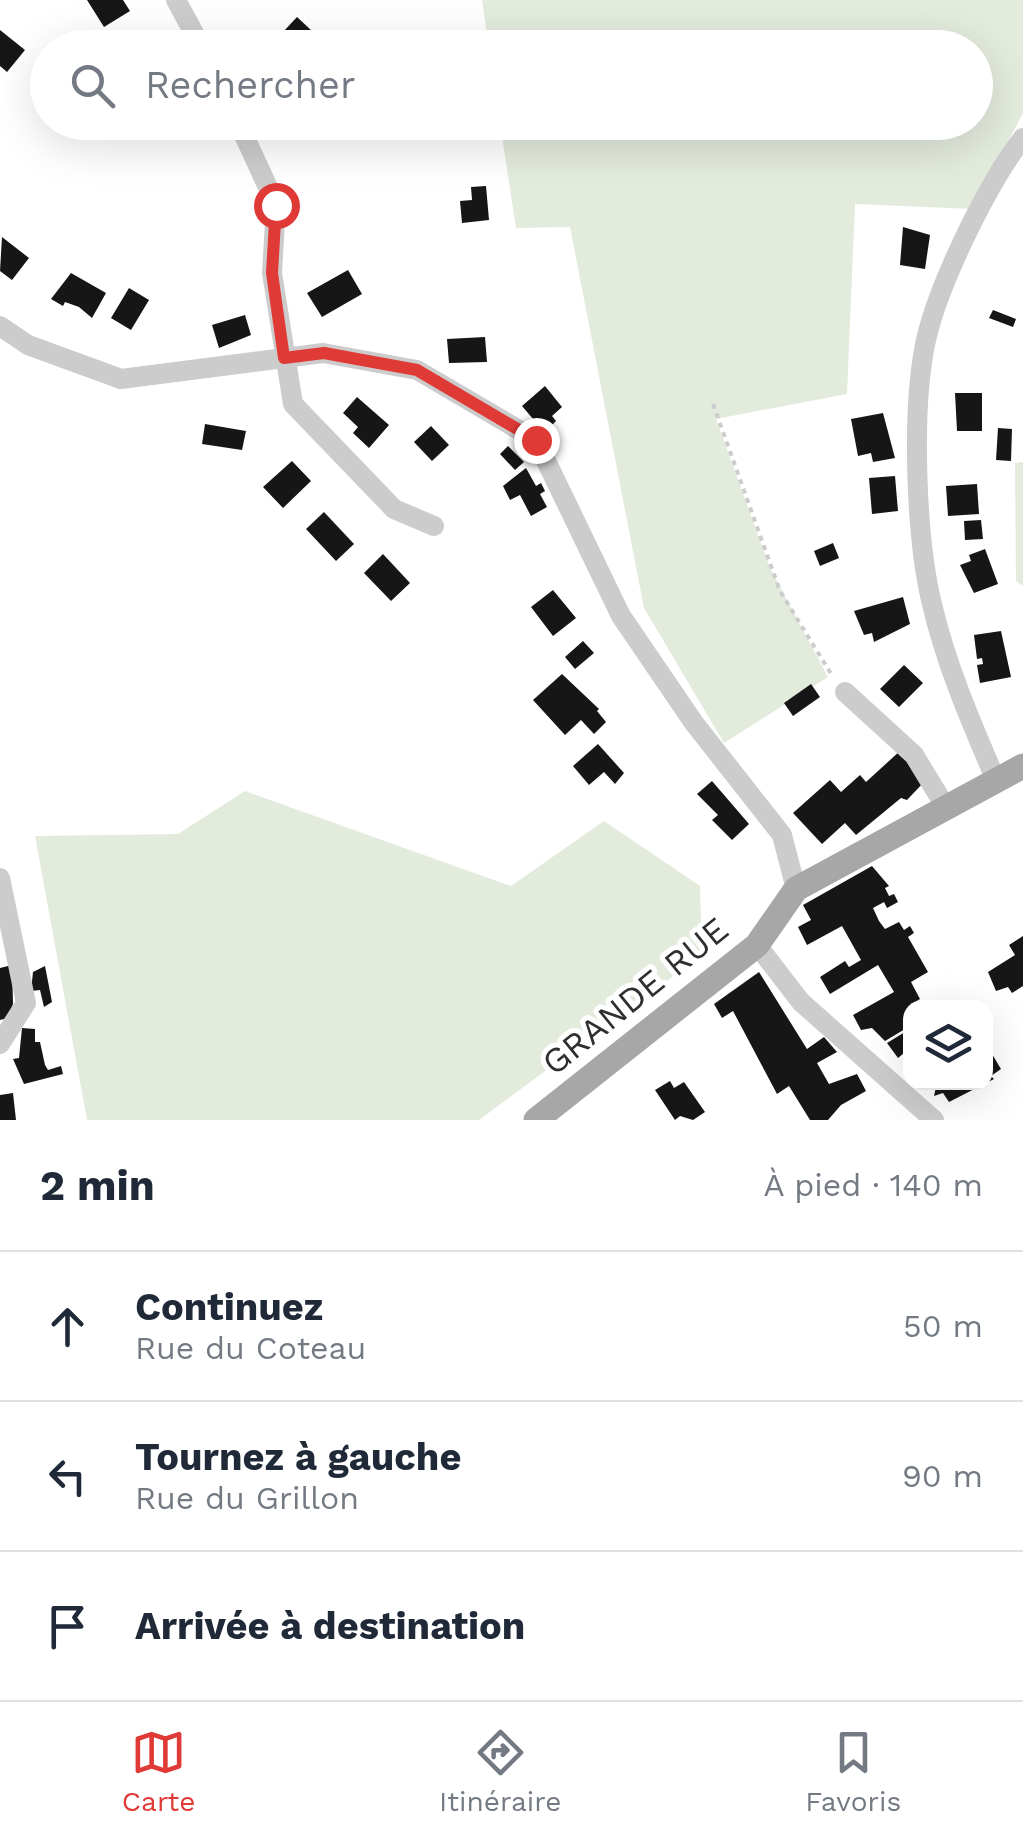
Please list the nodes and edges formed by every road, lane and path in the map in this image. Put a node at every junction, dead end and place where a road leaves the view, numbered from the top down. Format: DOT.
graph roads {
  1 [pos="176,0"];
  2 [pos="192,30"];
  3 [pos="1023,138"];
  4 [pos="246,140"];
  5 [pos="0,326"];
  6 [pos="284,358"];
  7 [pos="713,404"];
  8 [pos="434,526"];
  9 [pos="844,692"];
  10 [pos="1023,766"];
  11 [pos="996,778"];
  12 [pos="946,806"];
  13 [pos="0,878"];
  14 [pos="796,889"];
  15 [pos="756,945"];
  16 [pos="0,1044"];
  17 [pos="536,1120"];
  18 [pos="934,1120"];
  1 -- 2 [label="street"];
  3 -- 11 [label="street"];
  4 -- 6 [label="street"];
  5 -- 6 [label="street"];
  6 -- 8 [label="street"];
  6 -- 14 [label="street"];
  7 -- 9 [label="path"];
  9 -- 12 [label="street"];
  10 -- 11 [label="main road, GRANDE RUE"];
  11 -- 12 [label="main road, GRANDE RUE"];
  12 -- 14 [label="main road, GRANDE RUE"];
  13 -- 16 [label="street"];
  14 -- 15 [label="main road, GRANDE RUE"];
  15 -- 17 [label="main road, GRANDE RUE"];
  15 -- 18 [label="street"];
}
